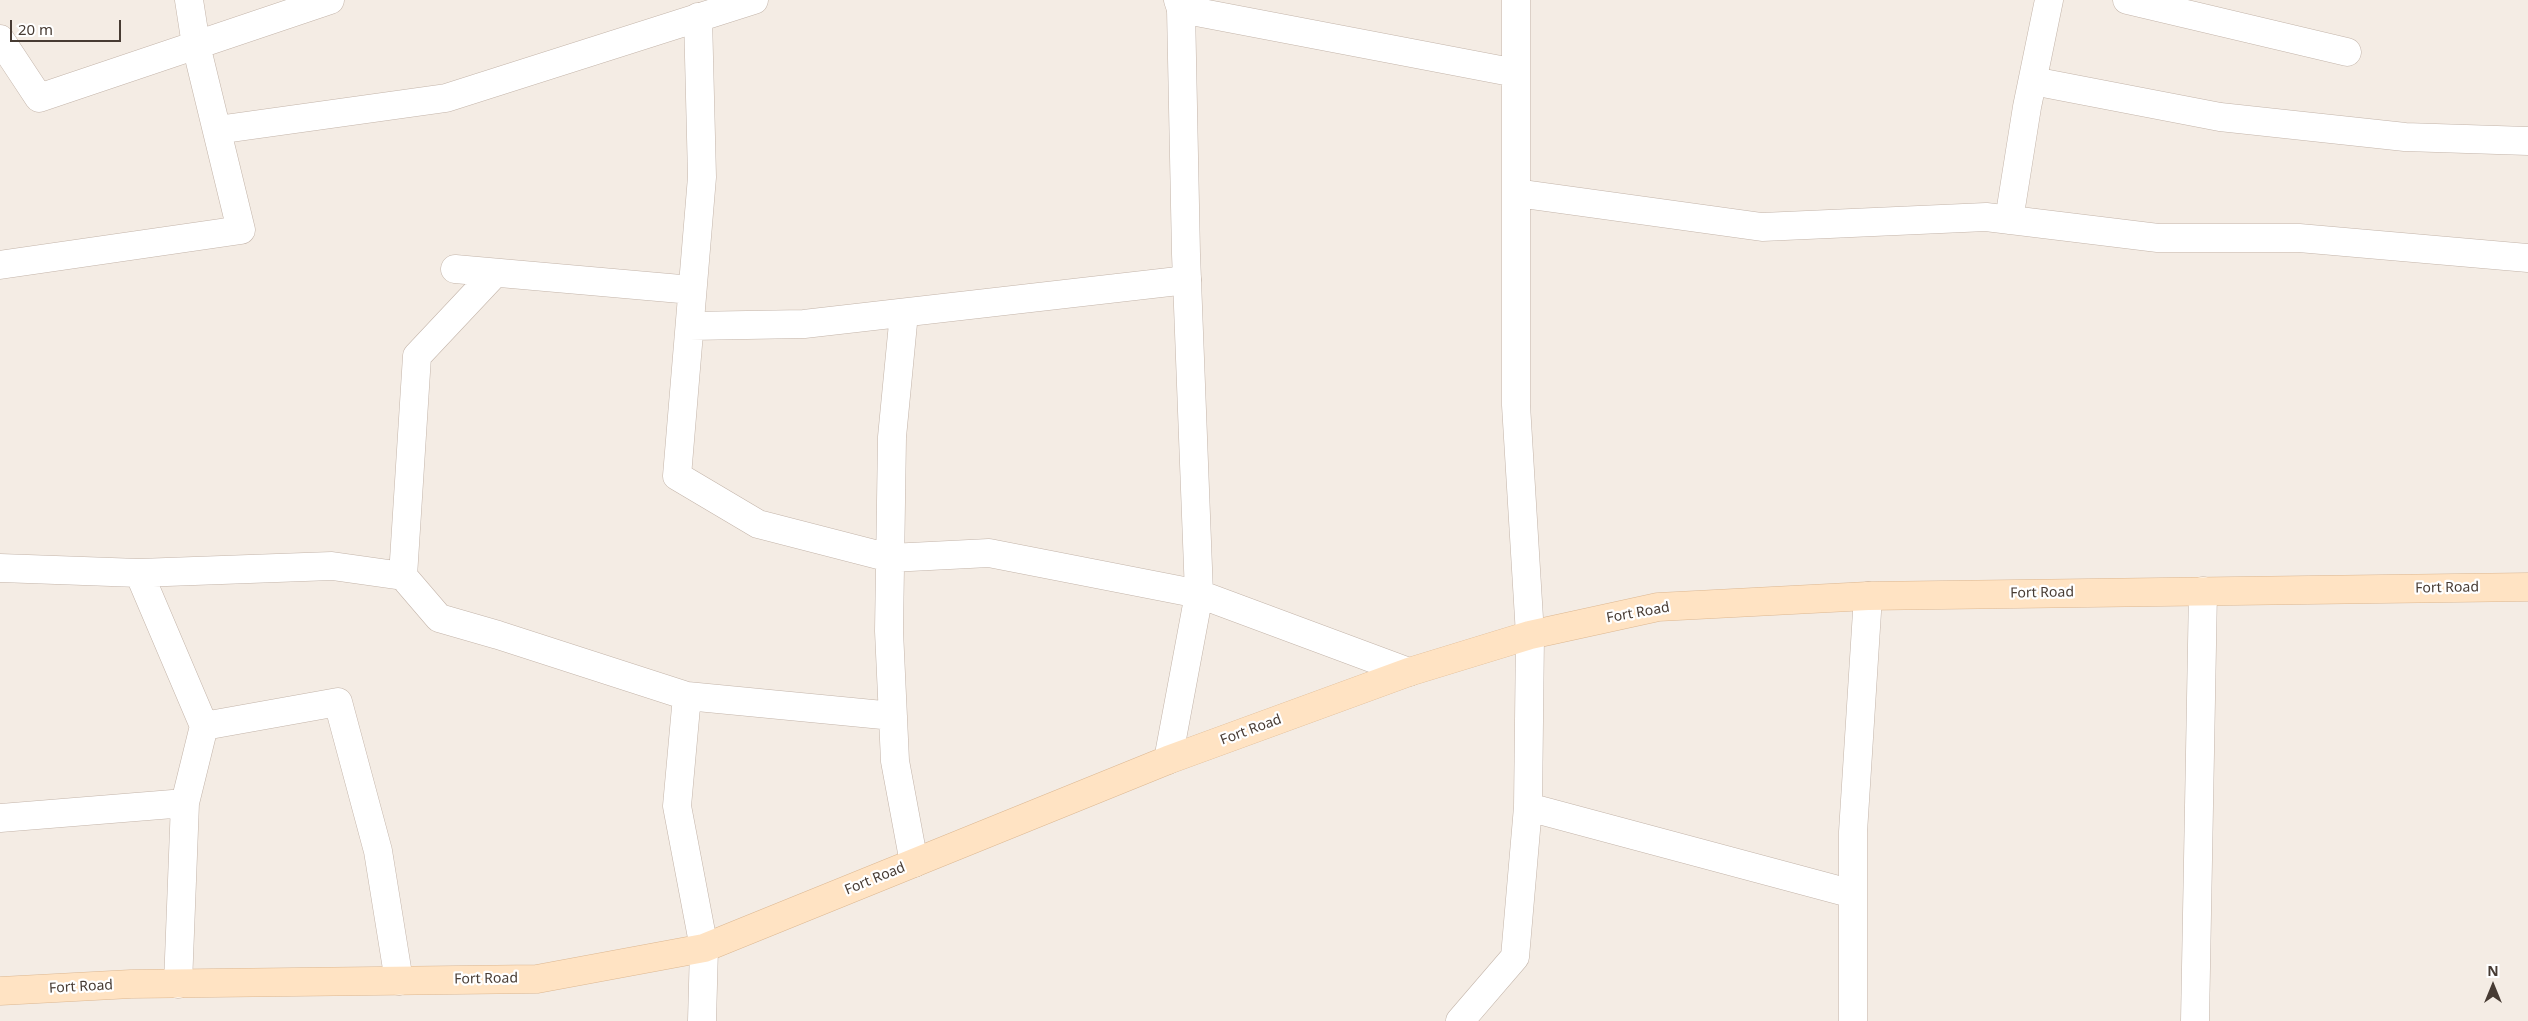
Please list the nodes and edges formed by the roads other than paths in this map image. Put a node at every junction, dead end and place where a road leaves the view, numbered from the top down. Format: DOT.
graph roads {
  1 [pos="188,0"];
  2 [pos="330,0"];
  3 [pos="754,0"];
  4 [pos="1516,0"];
  5 [pos="2049,0"];
  6 [pos="2127,0"];
  7 [pos="1180,5"];
  8 [pos="698,17"];
  9 [pos="0,40"];
  10 [pos="196,45"];
  11 [pos="2346,52"];
  12 [pos="1516,73"];
  13 [pos="2033,81"];
  14 [pos="217,130"];
  15 [pos="2528,141"];
  16 [pos="1516,193"];
  17 [pos="2009,220"];
  18 [pos="2528,258"];
  19 [pos="0,265"];
  20 [pos="456,269"];
  21 [pos="495,273"];
  22 [pos="1187,280"];
  23 [pos="692,290"];
  24 [pos="904,313"];
  25 [pos="690,326"];
  26 [pos="890,558"];
  27 [pos="0,568"];
  28 [pos="139,573"];
  29 [pos="403,576"];
  30 [pos="2528,587"];
  31 [pos="2203,591"];
  32 [pos="1199,594"];
  33 [pos="1868,596"];
  34 [pos="1530,635"];
  35 [pos="1409,672"];
  36 [pos="687,696"];
  37 [pos="893,716"];
  38 [pos="204,726"];
  39 [pos="1168,760"];
  40 [pos="186,803"];
  41 [pos="1528,807"];
  42 [pos="0,818"];
  43 [pos="914,863"];
  44 [pos="1853,894"];
  45 [pos="704,948"];
  46 [pos="399,981"];
  47 [pos="178,984"];
  48 [pos="0,991"];
  49 [pos="702,1021"];
  50 [pos="1460,1021"];
  51 [pos="1853,1021"];
  52 [pos="2195,1021"];
  1 -- 10 [label="street"];
  2 -- 10 [label="street"];
  3 -- 8 [label="street"];
  4 -- 12 [label="street"];
  5 -- 13 [label="street"];
  6 -- 11 [label="street"];
  7 -- 12 [label="street"];
  7 -- 22 [label="street"];
  8 -- 14 [label="street"];
  8 -- 23 [label="street"];
  9 -- 10 [label="street"];
  10 -- 14 [label="street"];
  12 -- 16 [label="street"];
  13 -- 15 [label="street"];
  13 -- 17 [label="street"];
  14 -- 19 [label="street"];
  16 -- 17 [label="street"];
  16 -- 34 [label="street"];
  17 -- 18 [label="street"];
  20 -- 21 [label="street"];
  21 -- 23 [label="street"];
  21 -- 29 [label="street"];
  22 -- 24 [label="street"];
  22 -- 32 [label="street"];
  23 -- 25 [label="street"];
  24 -- 25 [label="street"];
  24 -- 26 [label="street"];
  25 -- 26 [label="street"];
  26 -- 32 [label="street"];
  26 -- 37 [label="street"];
  27 -- 28 [label="street"];
  28 -- 29 [label="street"];
  28 -- 38 [label="street"];
  29 -- 36 [label="street"];
  30 -- 31 [label="main road, Fort Road"];
  31 -- 33 [label="main road, Fort Road"];
  31 -- 52 [label="street"];
  32 -- 35 [label="street"];
  32 -- 39 [label="street"];
  33 -- 34 [label="main road, Fort Road"];
  33 -- 44 [label="street"];
  34 -- 35 [label="main road, Fort Road"];
  34 -- 41 [label="street"];
  35 -- 39 [label="main road, Fort Road"];
  36 -- 37 [label="street"];
  36 -- 45 [label="street"];
  37 -- 43 [label="street"];
  38 -- 40 [label="street"];
  38 -- 46 [label="street"];
  39 -- 43 [label="main road, Fort Road"];
  40 -- 42 [label="street"];
  40 -- 47 [label="street"];
  41 -- 44 [label="street"];
  41 -- 50 [label="street"];
  43 -- 45 [label="main road, Fort Road"];
  44 -- 51 [label="street"];
  45 -- 46 [label="main road, Fort Road"];
  45 -- 49 [label="street"];
  46 -- 47 [label="main road, Fort Road"];
  47 -- 48 [label="main road, Fort Road"];
}
